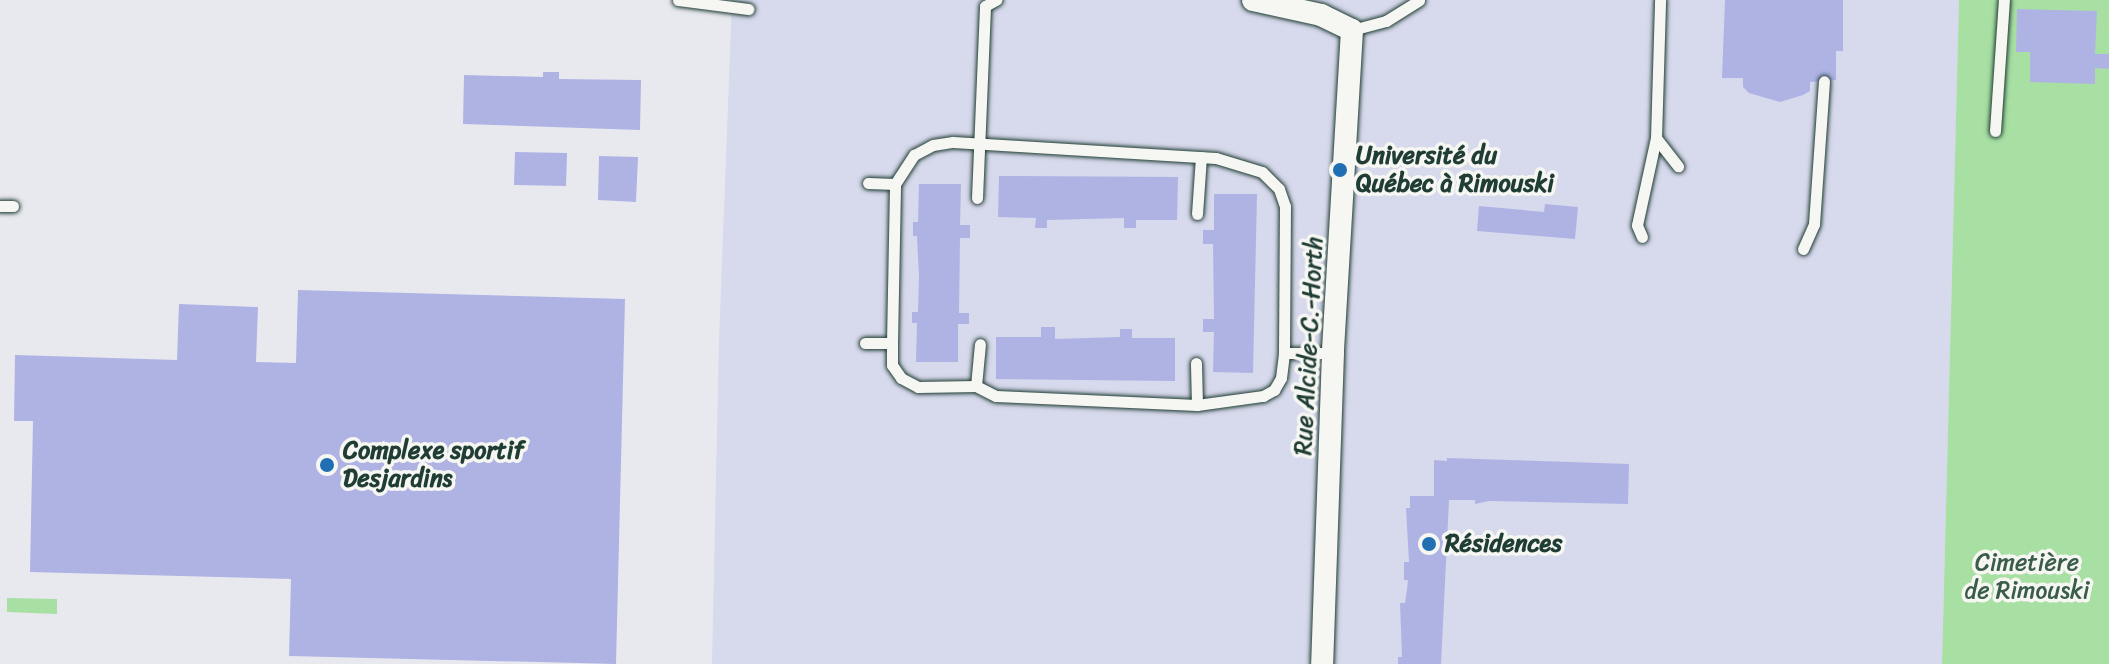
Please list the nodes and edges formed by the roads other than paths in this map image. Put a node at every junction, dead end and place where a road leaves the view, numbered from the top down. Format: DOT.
graph roads {
  1 [pos="678,0"];
  2 [pos="996,0"];
  3 [pos="1253,0"];
  4 [pos="1419,0"];
  5 [pos="1660,0"];
  6 [pos="2004,0"];
  7 [pos="748,9"];
  8 [pos="1352,30"];
  9 [pos="1824,81"];
  10 [pos="1995,131"];
  11 [pos="1656,138"];
  12 [pos="980,144"];
  13 [pos="1201,157"];
  14 [pos="1678,166"];
  15 [pos="868,183"];
  16 [pos="895,184"];
  17 [pos="977,198"];
  18 [pos="1197,214"];
  19 [pos="1642,237"];
  20 [pos="1803,249"];
  21 [pos="865,343"];
  22 [pos="892,343"];
  23 [pos="980,344"];
  24 [pos="1284,353"];
  25 [pos="1333,353"];
  26 [pos="1196,363"];
  27 [pos="976,386"];
  28 [pos="1197,405"];
  29 [pos="1322,664"];
  1 -- 7 [label="lane"];
  2 -- 12 [label="lane"];
  3 -- 8 [label="street"];
  4 -- 8 [label="lane"];
  5 -- 11 [label="lane"];
  6 -- 10 [label="lane"];
  8 -- 25 [label="street, Rue Alcide-C.-Horth"];
  9 -- 20 [label="lane"];
  11 -- 14 [label="lane"];
  11 -- 19 [label="lane"];
  12 -- 13 [label="lane"];
  12 -- 16 [label="lane"];
  12 -- 17 [label="lane"];
  13 -- 18 [label="lane"];
  13 -- 24 [label="lane"];
  15 -- 16 [label="lane"];
  16 -- 22 [label="lane"];
  21 -- 22 [label="lane"];
  22 -- 27 [label="lane"];
  23 -- 27 [label="lane"];
  24 -- 25 [label="lane"];
  24 -- 28 [label="lane"];
  25 -- 29 [label="street, Rue Alcide-C.-Horth"];
  26 -- 28 [label="lane"];
  27 -- 28 [label="lane"];
}
